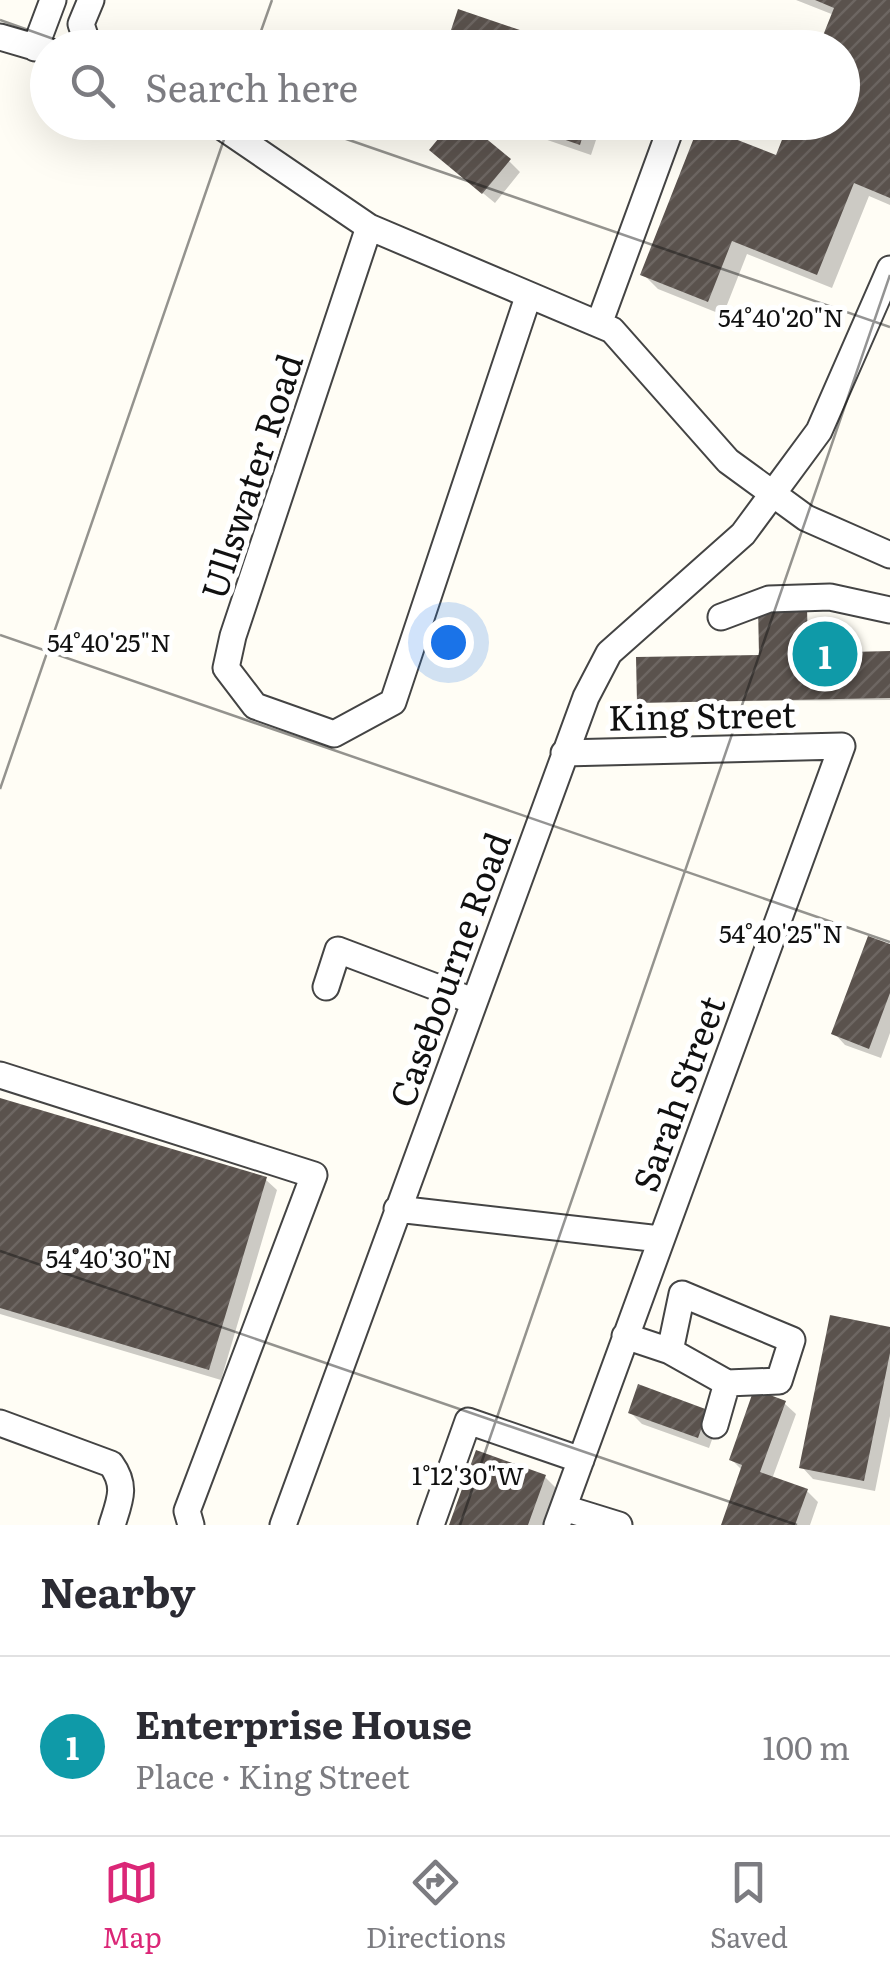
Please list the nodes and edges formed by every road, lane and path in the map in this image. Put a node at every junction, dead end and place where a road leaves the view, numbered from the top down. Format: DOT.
graph roads {
  1 [pos="53,0"];
  2 [pos="91,0"];
  3 [pos="46,30"];
  4 [pos="83,30"];
  5 [pos="0,37"];
  6 [pos="30,46"];
  7 [pos="241,140"];
  8 [pos="666,140"];
  9 [pos="369,227"];
  10 [pos="890,269"];
  11 [pos="528,297"];
  12 [pos="599,324"];
  13 [pos="772,496"];
  14 [pos="890,556"];
  15 [pos="890,610"];
  16 [pos="721,617"];
  17 [pos="842,746"];
  18 [pos="564,752"];
  19 [pos="326,986"];
  20 [pos="473,1002"];
  21 [pos="0,1076"];
  22 [pos="397,1209"];
  23 [pos="660,1239"];
  24 [pos="626,1336"];
  25 [pos="670,1351"];
  26 [pos="727,1383"];
  27 [pos="0,1424"];
  28 [pos="715,1426"];
  29 [pos="581,1460"];
  30 [pos="561,1516"];
  31 [pos="112,1525"];
  32 [pos="191,1525"];
  33 [pos="283,1525"];
  34 [pos="431,1525"];
  35 [pos="619,1525"];
  1 -- 3 [label="street"];
  2 -- 4 [label="street"];
  5 -- 6 [label="street"];
  7 -- 9 [label="street"];
  8 -- 12 [label="street"];
  9 -- 11 [label="street"];
  9 -- 11 [label="street, Ullswater Road"];
  10 -- 13 [label="street, Casebourne Road"];
  11 -- 12 [label="street"];
  12 -- 13 [label="street"];
  13 -- 14 [label="street"];
  13 -- 18 [label="street, Casebourne Road"];
  15 -- 16 [label="street"];
  17 -- 18 [label="street, King Street"];
  17 -- 23 [label="street, Sarah Street"];
  18 -- 20 [label="street, Casebourne Road"];
  19 -- 20 [label="street"];
  20 -- 22 [label="street, Casebourne Road"];
  21 -- 32 [label="street"];
  22 -- 23 [label="street"];
  22 -- 33 [label="street, Casebourne Road"];
  23 -- 24 [label="street, Sarah Street"];
  24 -- 25 [label="street"];
  24 -- 29 [label="street, Sarah Street"];
  25 -- 26 [label="street"];
  25 -- 26 [label="street"];
  26 -- 28 [label="street"];
  27 -- 31 [label="street"];
  29 -- 30 [label="street, Sarah Street"];
  29 -- 34 [label="street"];
  30 -- 35 [label="street"];
}
